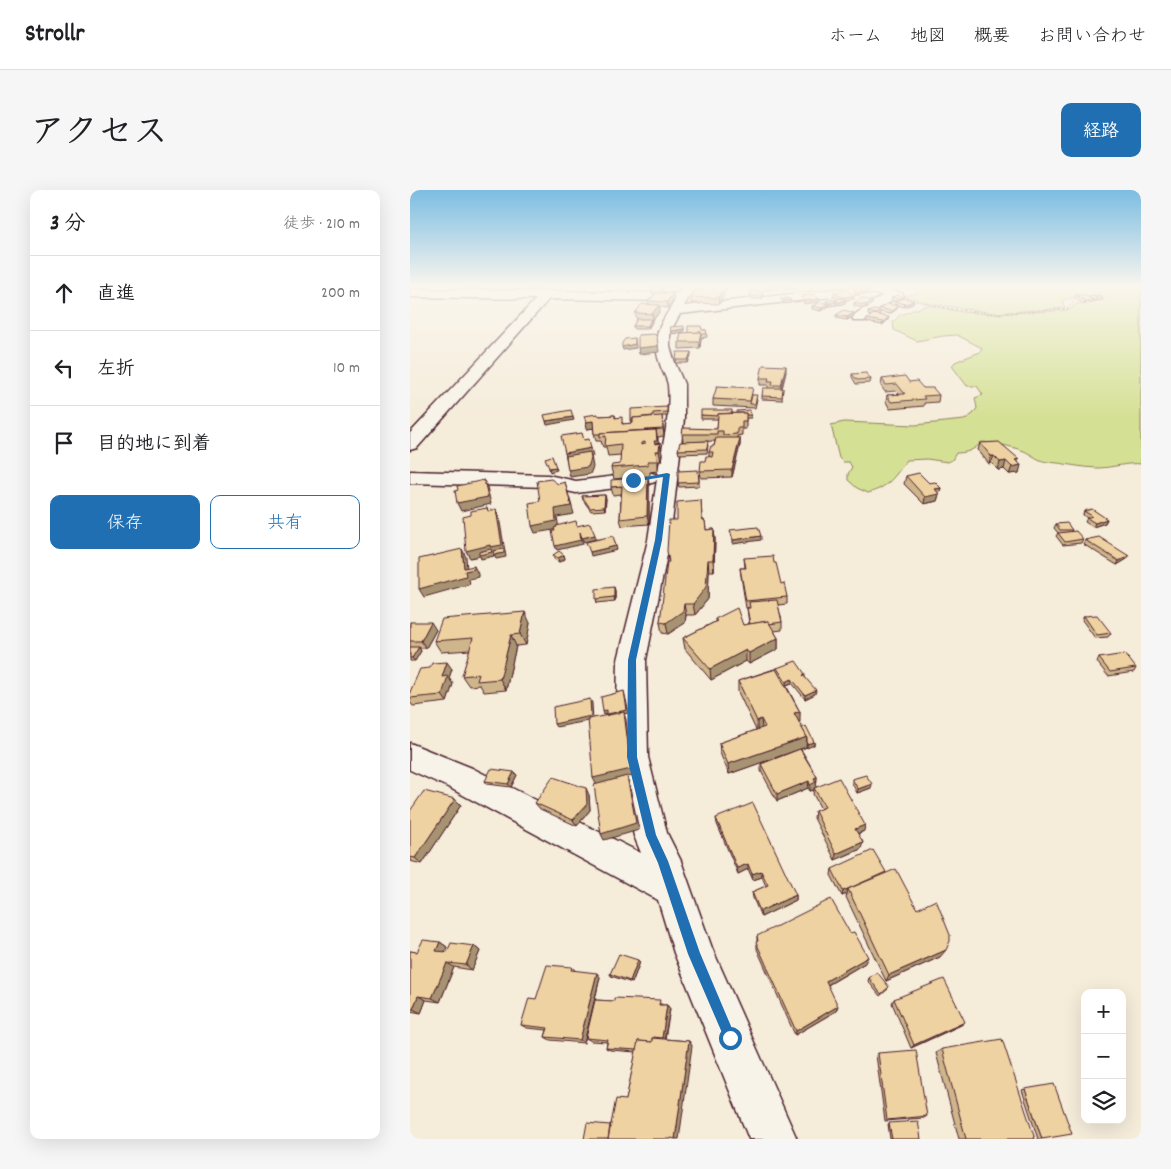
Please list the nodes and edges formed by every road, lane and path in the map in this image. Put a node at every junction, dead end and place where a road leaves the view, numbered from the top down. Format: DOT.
graph roads {
  1 [pos="514,330"];
  2 [pos="663,330"];
  3 [pos="410,444"];
  4 [pos="667,474"];
  5 [pos="410,477"];
  6 [pos="410,756"];
  7 [pos="672,888"];
  8 [pos="773,1139"];
  1 -- 3 [label="street"];
  2 -- 4 [label="street"];
  4 -- 5 [label="street"];
  4 -- 7 [label="street"];
  6 -- 7 [label="street"];
  7 -- 8 [label="street"];
}
